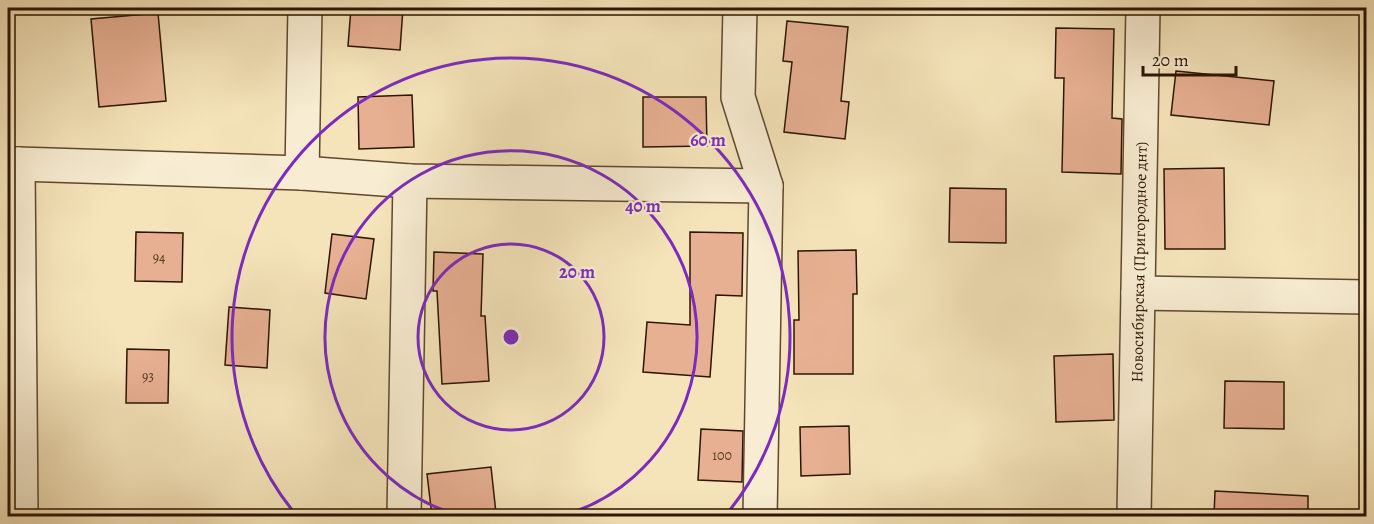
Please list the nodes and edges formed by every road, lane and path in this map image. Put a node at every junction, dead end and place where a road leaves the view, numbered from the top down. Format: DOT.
graph roads {
  1 [pos="305,8"];
  2 [pos="740,8"];
  3 [pos="1143,8"];
  4 [pos="13,167"];
  5 [pos="302,173"];
  6 [pos="410,181"];
  7 [pos="766,186"];
  8 [pos="1138,293"];
  9 [pos="1366,297"];
  10 [pos="21,516"];
  11 [pos="404,516"];
  12 [pos="760,516"];
  13 [pos="1134,516"];
  1 -- 5 [label="street"];
  2 -- 7 [label="street"];
  3 -- 8 [label="street, Новосибирская (Пригородное днт)"];
  4 -- 5 [label="street"];
  4 -- 10 [label="street"];
  5 -- 6 [label="street"];
  6 -- 7 [label="street"];
  6 -- 11 [label="street"];
  7 -- 12 [label="street"];
  8 -- 9 [label="street"];
  8 -- 13 [label="street, Новосибирская (Пригородное днт)"];
}
